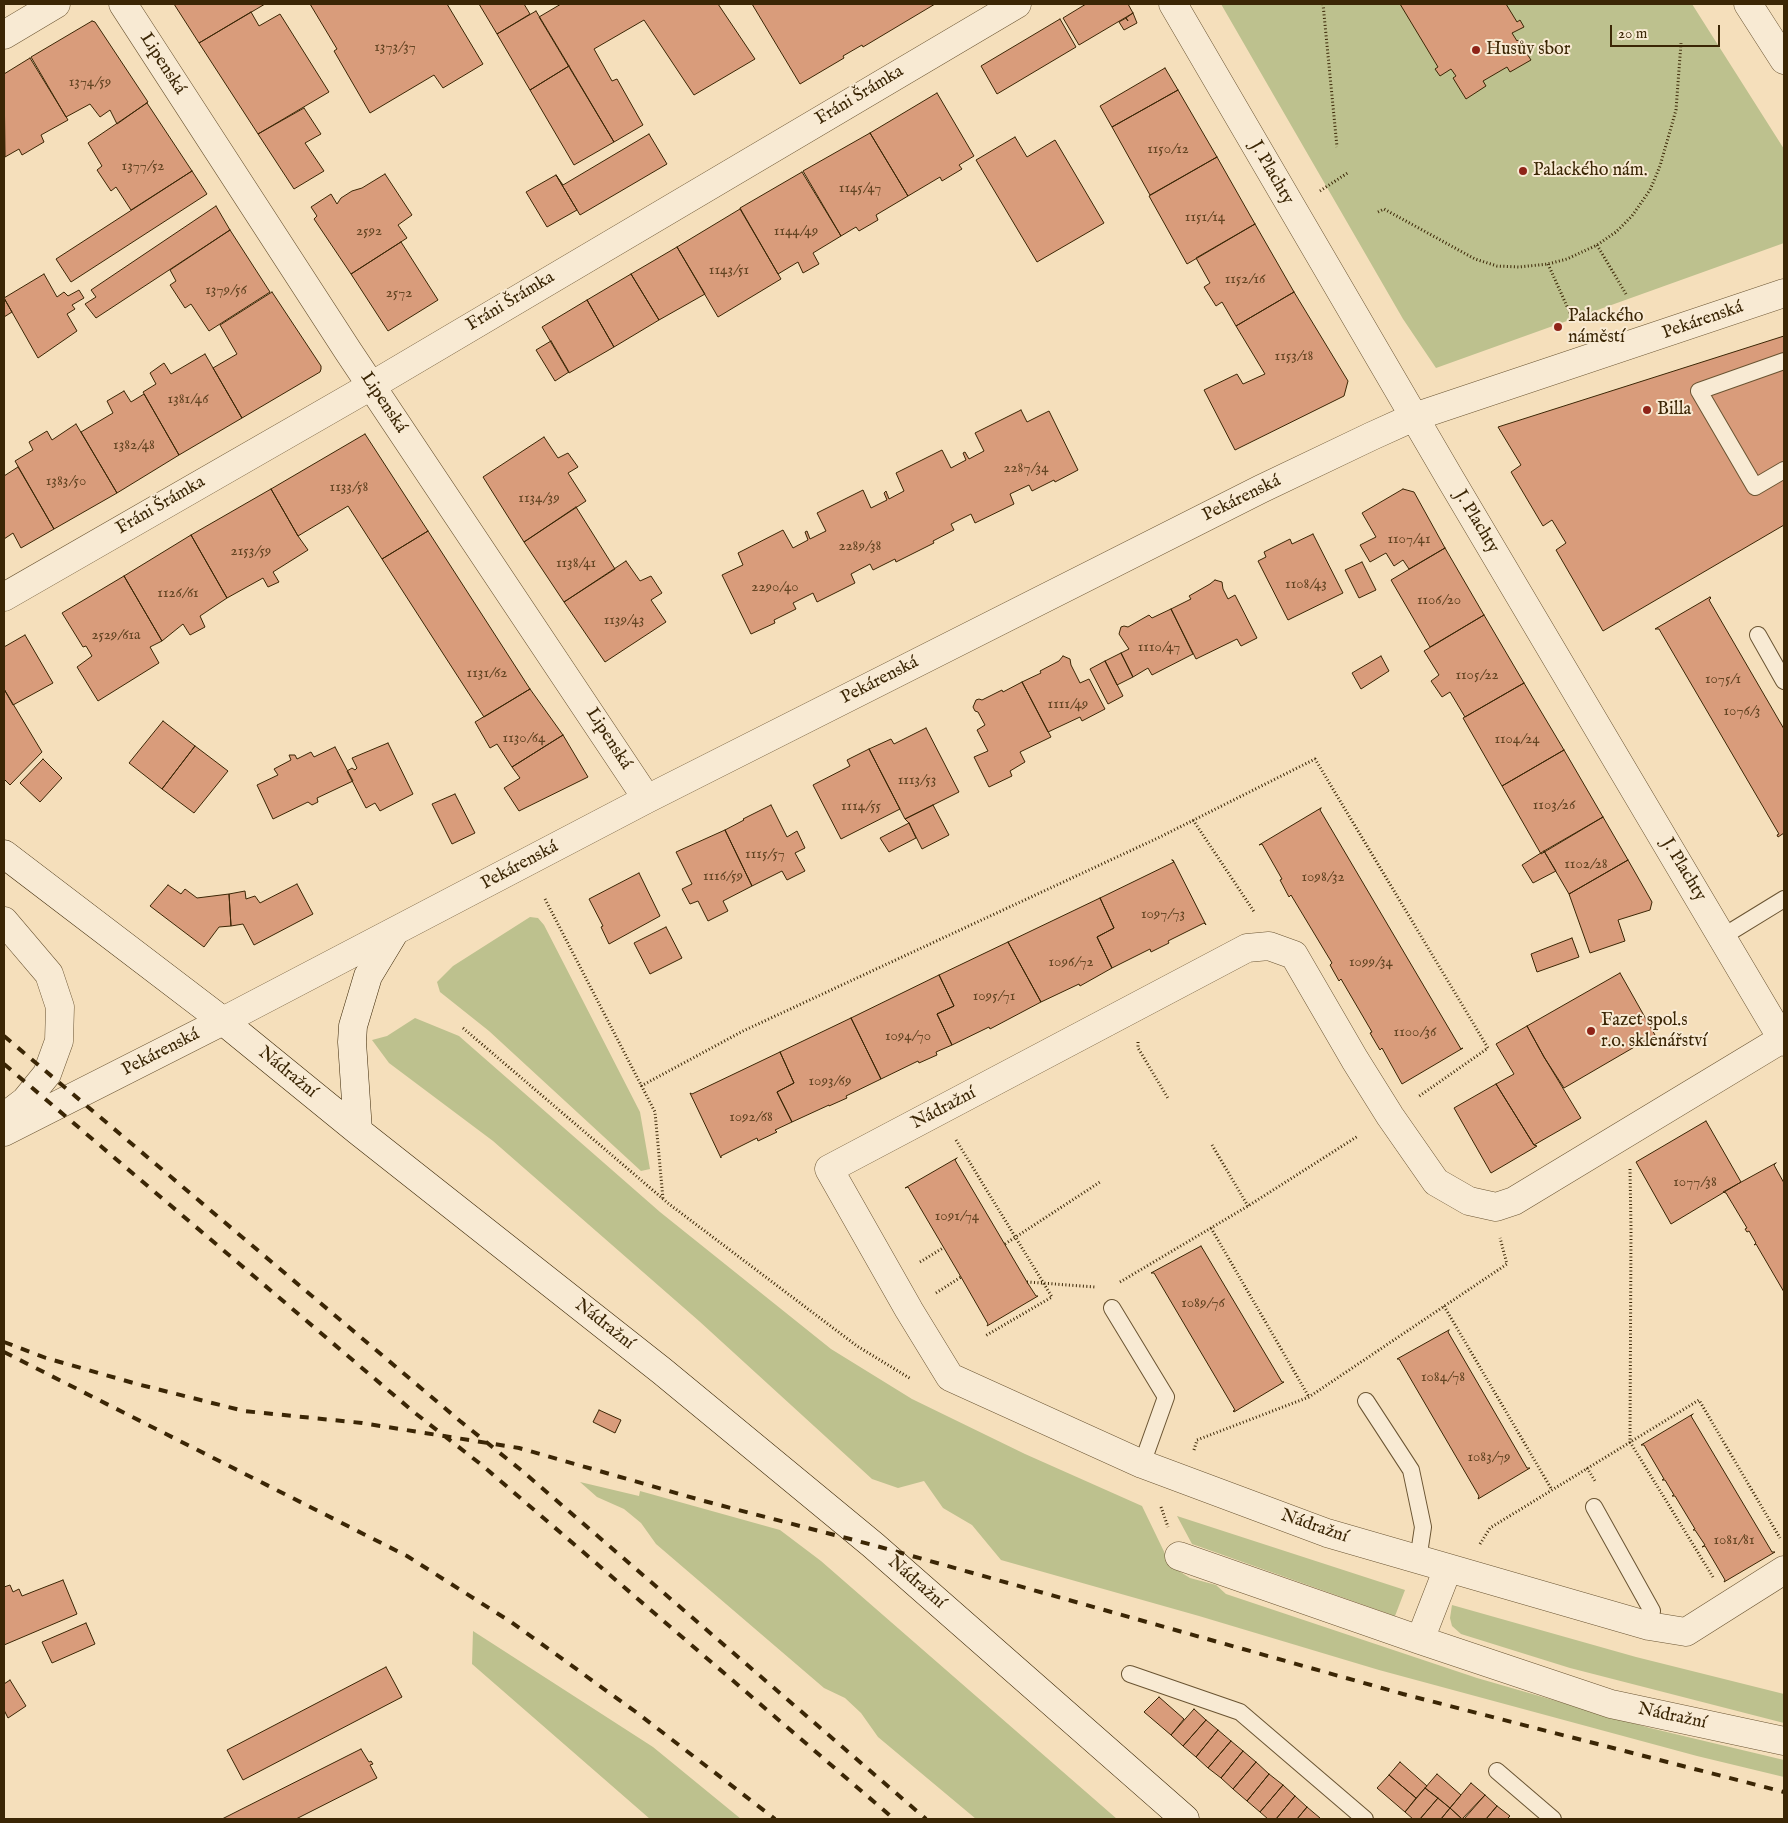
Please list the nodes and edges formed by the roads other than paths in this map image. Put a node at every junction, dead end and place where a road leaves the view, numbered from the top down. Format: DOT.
graph roads {
  1 [pos="56,4"];
  2 [pos="123,4"];
  3 [pos="1017,4"];
  4 [pos="1173,4"];
  5 [pos="1748,4"];
  6 [pos="4,35"];
  7 [pos="1784,60"];
  8 [pos="1784,293"];
  9 [pos="1784,361"];
  10 [pos="372,386"];
  11 [pos="1414,417"];
  12 [pos="1784,470"];
  13 [pos="4,597"];
  14 [pos="1758,635"];
  15 [pos="1784,681"];
  16 [pos="647,799"];
  17 [pos="4,854"];
  18 [pos="1784,899"];
  19 [pos="4,921"];
  20 [pos="394,933"];
  21 [pos="1722,938"];
  22 [pos="1269,946"];
  23 [pos="223,1021"];
  24 [pos="1783,1040"];
  25 [pos="4,1117"];
  26 [pos="358,1131"];
  27 [pos="4,1132"];
  28 [pos="1112,1308"];
  29 [pos="1366,1401"];
  30 [pos="1142,1464"];
  31 [pos="1594,1507"];
  32 [pos="1179,1556"];
  33 [pos="1418,1560"];
  34 [pos="1448,1568"];
  35 [pos="1784,1570"];
  36 [pos="1649,1626"];
  37 [pos="1420,1640"];
  38 [pos="1130,1674"];
  39 [pos="1784,1741"];
  40 [pos="1497,1771"];
  41 [pos="1185,1819"];
  42 [pos="1364,1819"];
  43 [pos="1553,1819"];
  1 -- 6 [label="street"];
  2 -- 10 [label="street, Lipenská"];
  3 -- 10 [label="street, Fráni Šrámka"];
  4 -- 11 [label="street, J. Plachty"];
  5 -- 7 [label="street"];
  8 -- 11 [label="street, Pekárenská"];
  9 -- 12 [label="lane"];
  10 -- 13 [label="street, Fráni Šrámka"];
  10 -- 16 [label="street, Lipenská"];
  11 -- 16 [label="street, Pekárenská"];
  11 -- 21 [label="street, J. Plachty"];
  14 -- 15 [label="lane"];
  16 -- 20 [label="street, Pekárenská"];
  17 -- 23 [label="street, Nádražní"];
  18 -- 21 [label="lane"];
  19 -- 25 [label="street"];
  20 -- 23 [label="street, Pekárenská"];
  20 -- 26 [label="street"];
  21 -- 24 [label="street, J. Plachty"];
  22 -- 24 [label="street, J. Plachty"];
  22 -- 30 [label="street, Nádražní"];
  23 -- 26 [label="street, Nádražní"];
  23 -- 27 [label="street, Pekárenská"];
  26 -- 41 [label="street, Nádražní"];
  28 -- 30 [label="lane"];
  29 -- 33 [label="lane"];
  30 -- 33 [label="street, Nádražní"];
  31 -- 36 [label="lane"];
  32 -- 37 [label="street, Nádražní"];
  33 -- 34 [label="street, Nádražní"];
  34 -- 36 [label="street, Nádražní"];
  34 -- 37 [label="street"];
  35 -- 36 [label="street, Nádražní"];
  37 -- 39 [label="street, Nádražní"];
  38 -- 42 [label="lane"];
  40 -- 43 [label="lane"];
}
